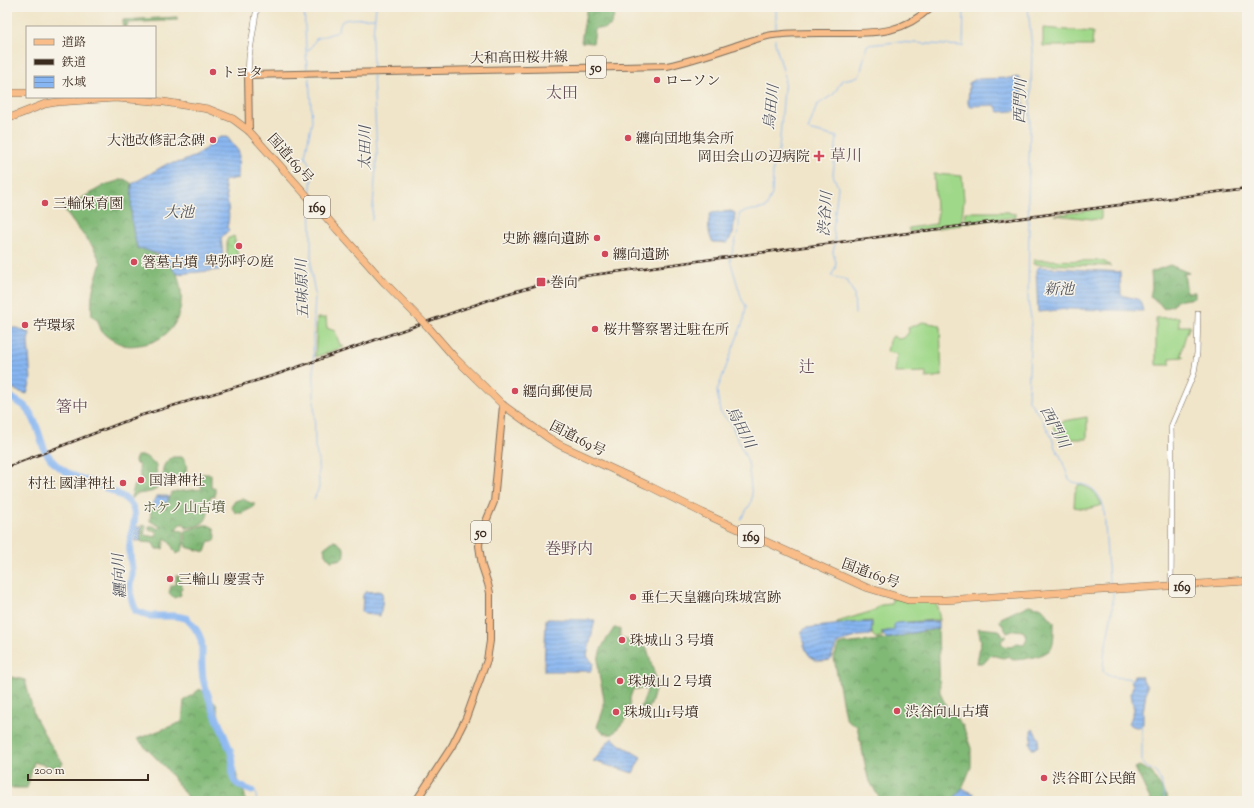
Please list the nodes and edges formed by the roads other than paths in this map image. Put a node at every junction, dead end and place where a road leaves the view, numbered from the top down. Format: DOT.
graph roads {
  1 [pos="257,7"];
  2 [pos="931,7"];
  3 [pos="248,75"];
  4 [pos="7,93"];
  5 [pos="26,93"];
  6 [pos="116,98"];
  7 [pos="7,119"];
  8 [pos="250,132"];
  9 [pos="1198,313"];
  10 [pos="502,405"];
  11 [pos="1247,581"];
  12 [pos="1171,586"];
  13 [pos="416,801"];
  1 -- 3 [label="street"];
  2 -- 3 [label="main road, 大和高田桜井線 / 50"];
  3 -- 8 [label="main road"];
  4 -- 5 [label="highway"];
  6 -- 7 [label="highway, 国道169号 / 169"];
  6 -- 8 [label="highway, 国道169号 / 169"];
  8 -- 10 [label="highway, 国道169号 / 169, bridge"];
  9 -- 12 [label="street"];
  10 -- 12 [label="highway, 国道169号 / 169"];
  10 -- 13 [label="main road, 50"];
  11 -- 12 [label="highway, 国道169号 / 169"];
}
